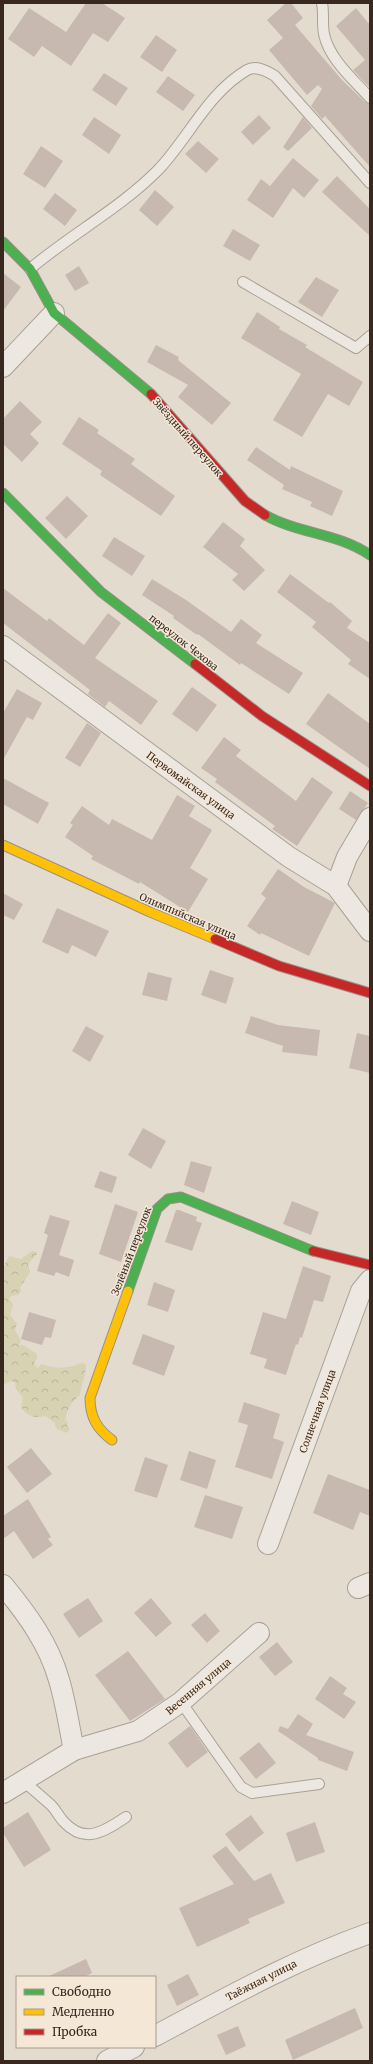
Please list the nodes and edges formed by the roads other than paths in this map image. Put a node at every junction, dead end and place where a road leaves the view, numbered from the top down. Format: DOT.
graph roads {
  1 [pos="322,3"];
  2 [pos="370,98"];
  3 [pos="370,183"];
  4 [pos="3,242"];
  5 [pos="30,269"];
  6 [pos="243,282"];
  7 [pos="54,313"];
  8 [pos="370,336"];
  9 [pos="3,367"];
  10 [pos="3,493"];
  11 [pos="370,555"];
  12 [pos="3,646"];
  13 [pos="370,786"];
  14 [pos="370,818"];
  15 [pos="3,845"];
  16 [pos="336,886"];
  17 [pos="370,931"];
  18 [pos="370,993"];
  19 [pos="370,1265"];
  20 [pos="370,1280"];
  21 [pos="112,1440"];
  22 [pos="268,1544"];
  23 [pos="3,1585"];
  24 [pos="259,1634"];
  25 [pos="181,1702"];
  26 [pos="74,1750"];
  27 [pos="23,1781"];
  28 [pos="319,1784"];
  29 [pos="3,1793"];
  30 [pos="126,1817"];
  31 [pos="370,1933"];
  32 [pos="156,2035"];
  33 [pos="132,2048"];
  34 [pos="107,2061"];
  1 -- 2 [label="lane"];
  3 -- 5 [label="lane"];
  4 -- 5 [label="street, Звёздный переулок"];
  5 -- 7 [label="street, Звёздный переулок"];
  6 -- 8 [label="lane"];
  7 -- 9 [label="street"];
  7 -- 11 [label="street, Звёздный переулок"];
  10 -- 13 [label="street, переулок Чехова"];
  12 -- 16 [label="street, Первомайская улица"];
  14 -- 16 [label="street"];
  15 -- 18 [label="street, Олимпийская улица"];
  16 -- 17 [label="street, Первомайская улица"];
  19 -- 21 [label="street, Зелёный переулок"];
  20 -- 22 [label="street, Солнечная улица"];
  23 -- 26 [label="street"];
  24 -- 25 [label="street, Весенняя улица"];
  25 -- 26 [label="street, Весенняя улица"];
  25 -- 28 [label="lane"];
  26 -- 27 [label="street, Весенняя улица"];
  27 -- 29 [label="street, Весенняя улица"];
  27 -- 30 [label="lane"];
  31 -- 32 [label="street, Таёжная улица"];
  33 -- 34 [label="street"];
}
